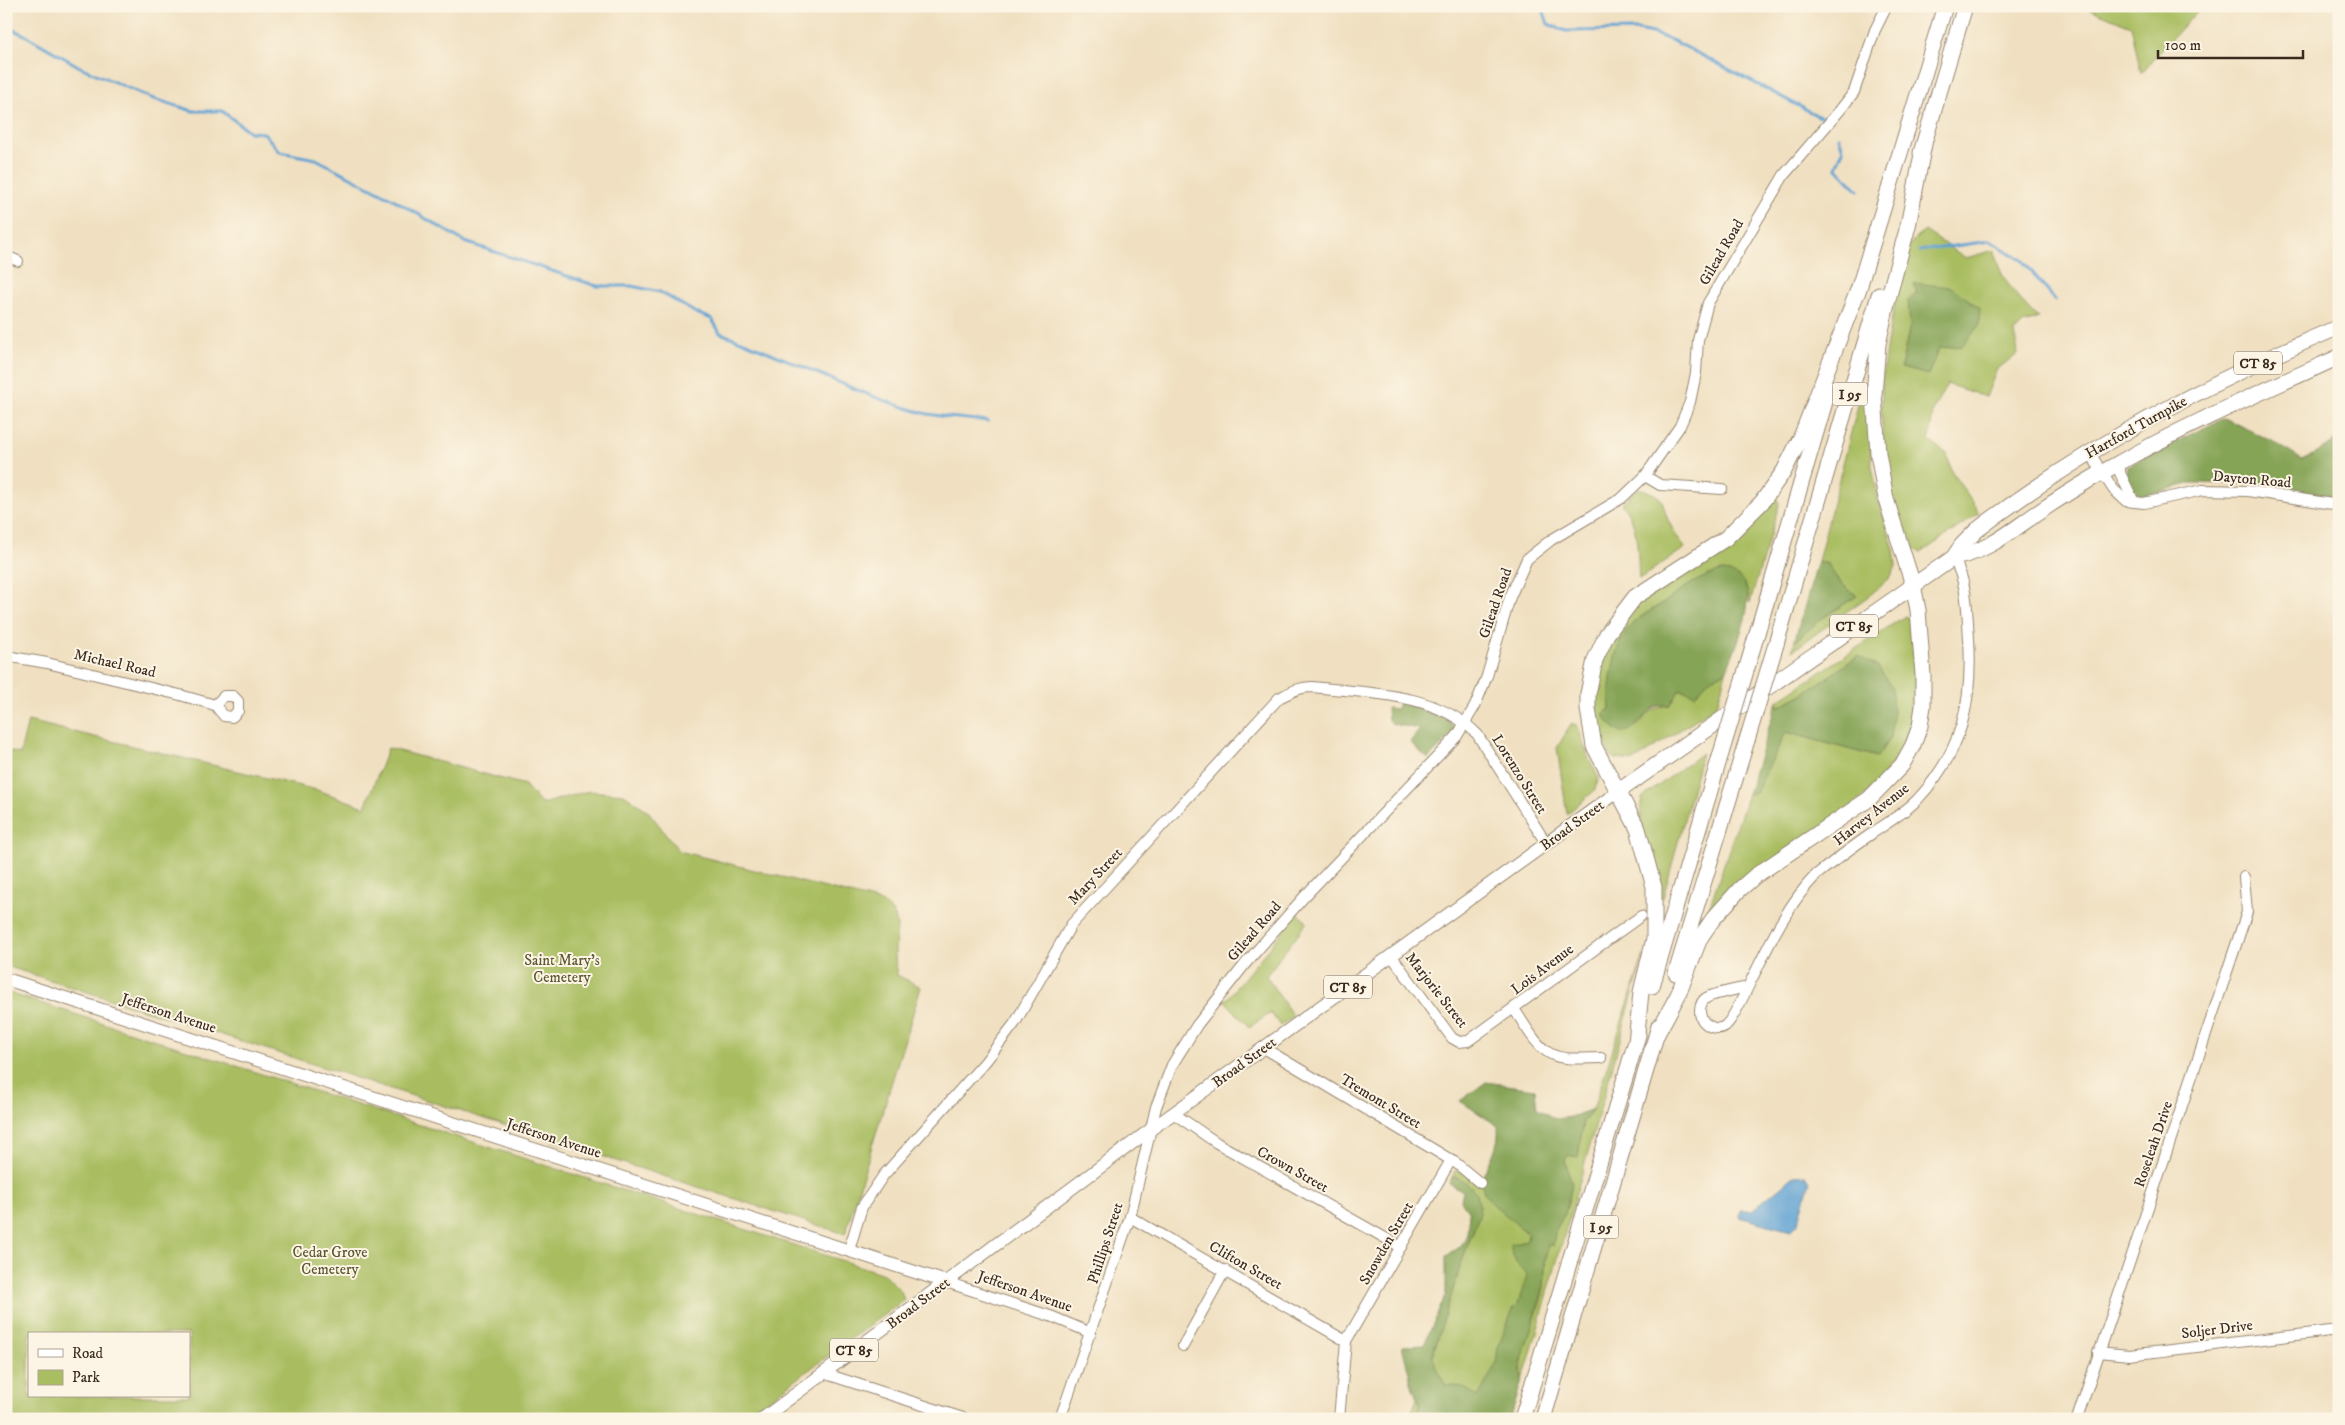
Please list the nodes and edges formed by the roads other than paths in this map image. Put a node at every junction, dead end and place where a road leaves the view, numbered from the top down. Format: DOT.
graph roads {
  1 [pos="1888,6"];
  2 [pos="1945,6"];
  3 [pos="1965,6"];
  4 [pos="1924,144"];
  5 [pos="6,256"];
  6 [pos="18,261"];
  7 [pos="1860,285"];
  8 [pos="2339,327"];
  9 [pos="2339,357"];
  10 [pos="2089,452"];
  11 [pos="2120,462"];
  12 [pos="2102,472"];
  13 [pos="1645,476"];
  14 [pos="1722,490"];
  15 [pos="2134,502"];
  16 [pos="2339,505"];
  17 [pos="1953,558"];
  18 [pos="1913,585"];
  19 [pos="6,656"];
  20 [pos="215,705"];
  21 [pos="1730,713"];
  22 [pos="1466,723"];
  23 [pos="1619,791"];
  24 [pos="1546,843"];
  25 [pos="2244,877"];
  26 [pos="1641,916"];
  27 [pos="1391,955"];
  28 [pos="6,979"];
  29 [pos="1747,987"];
  30 [pos="1514,1009"];
  31 [pos="1657,1034"];
  32 [pos="1459,1042"];
  33 [pos="1636,1043"];
  34 [pos="1264,1048"];
  35 [pos="1601,1058"];
  36 [pos="1173,1114"];
  37 [pos="1150,1130"];
  38 [pos="1450,1160"];
  39 [pos="1480,1182"];
  40 [pos="1130,1217"];
  41 [pos="1401,1248"];
  42 [pos="849,1250"];
  43 [pos="1225,1270"];
  44 [pos="946,1282"];
  45 [pos="2339,1330"];
  46 [pos="1090,1333"];
  47 [pos="1346,1341"];
  48 [pos="1183,1346"];
  49 [pos="2098,1352"];
  50 [pos="823,1373"];
  51 [pos="762,1419"];
  52 [pos="966,1419"];
  53 [pos="1060,1419"];
  54 [pos="1339,1419"];
  55 [pos="1522,1419"];
  56 [pos="1544,1419"];
  57 [pos="2077,1419"];
  1 -- 13 [label="street, Gilead Road"];
  2 -- 7 [label="highway, I 95"];
  3 -- 4 [label="highway, I 95"];
  4 -- 18 [label="highway"];
  4 -- 31 [label="highway, I 95, bridge"];
  5 -- 6 [label="street"];
  7 -- 23 [label="highway"];
  7 -- 33 [label="highway, I 95, bridge"];
  8 -- 10 [label="highway, Hartford Turnpike / CT 85"];
  9 -- 11 [label="highway, Hartford Turnpike / CT 85"];
  10 -- 12 [label="street"];
  10 -- 17 [label="highway, Hartford Turnpike / CT 85"];
  11 -- 12 [label="highway, Hartford Turnpike / CT 85"];
  11 -- 15 [label="street"];
  12 -- 15 [label="street"];
  12 -- 17 [label="highway, Hartford Turnpike / CT 85"];
  13 -- 14 [label="street"];
  13 -- 22 [label="street, Gilead Road"];
  15 -- 16 [label="street, Dayton Road"];
  17 -- 18 [label="highway, Hartford Turnpike / CT 85"];
  17 -- 29 [label="street, Harvey Avenue"];
  18 -- 21 [label="highway, Hartford Turnpike / CT 85"];
  18 -- 31 [label="highway"];
  19 -- 20 [label="street, Michael Road"];
  21 -- 23 [label="highway, Broad Street / CT 85"];
  22 -- 24 [label="street, Lorenzo Street"];
  22 -- 37 [label="street, Gilead Road"];
  22 -- 42 [label="street, Mary Street"];
  23 -- 24 [label="main road, Broad Street / CT 85"];
  23 -- 33 [label="highway"];
  24 -- 27 [label="main road, Broad Street / CT 85"];
  25 -- 49 [label="street, Roseleah Drive"];
  26 -- 30 [label="street, Lois Avenue"];
  27 -- 32 [label="street, Marjorie Street"];
  27 -- 34 [label="main road, Broad Street / CT 85"];
  28 -- 42 [label="main road, Jefferson Avenue"];
  29 -- 29 [label="street, Harvey Avenue"];
  30 -- 32 [label="street, Lois Avenue"];
  30 -- 35 [label="street"];
  31 -- 56 [label="highway, I 95"];
  33 -- 55 [label="highway, I 95"];
  34 -- 36 [label="main road, Broad Street / CT 85"];
  34 -- 38 [label="street, Tremont Street"];
  36 -- 37 [label="main road, Broad Street / CT 85"];
  36 -- 41 [label="street, Crown Street"];
  37 -- 40 [label="street, Phillips Street"];
  37 -- 44 [label="main road, Broad Street / CT 85"];
  38 -- 39 [label="street, Tremont Street"];
  38 -- 41 [label="street, Snowden Street"];
  40 -- 43 [label="street, Clifton Street"];
  40 -- 46 [label="street, Phillips Street"];
  41 -- 47 [label="street, Snowden Street"];
  42 -- 44 [label="main road, Jefferson Avenue"];
  43 -- 47 [label="street, Clifton Street"];
  43 -- 48 [label="street"];
  44 -- 46 [label="street, Jefferson Avenue"];
  44 -- 50 [label="main road, Broad Street / CT 85"];
  45 -- 49 [label="street, Soljer Drive"];
  46 -- 53 [label="street, Phillips Street"];
  47 -- 54 [label="street"];
  49 -- 57 [label="street, Roseleah Drive"];
  50 -- 51 [label="main road, Broad Street / CT 85"];
  50 -- 52 [label="street"];
}
